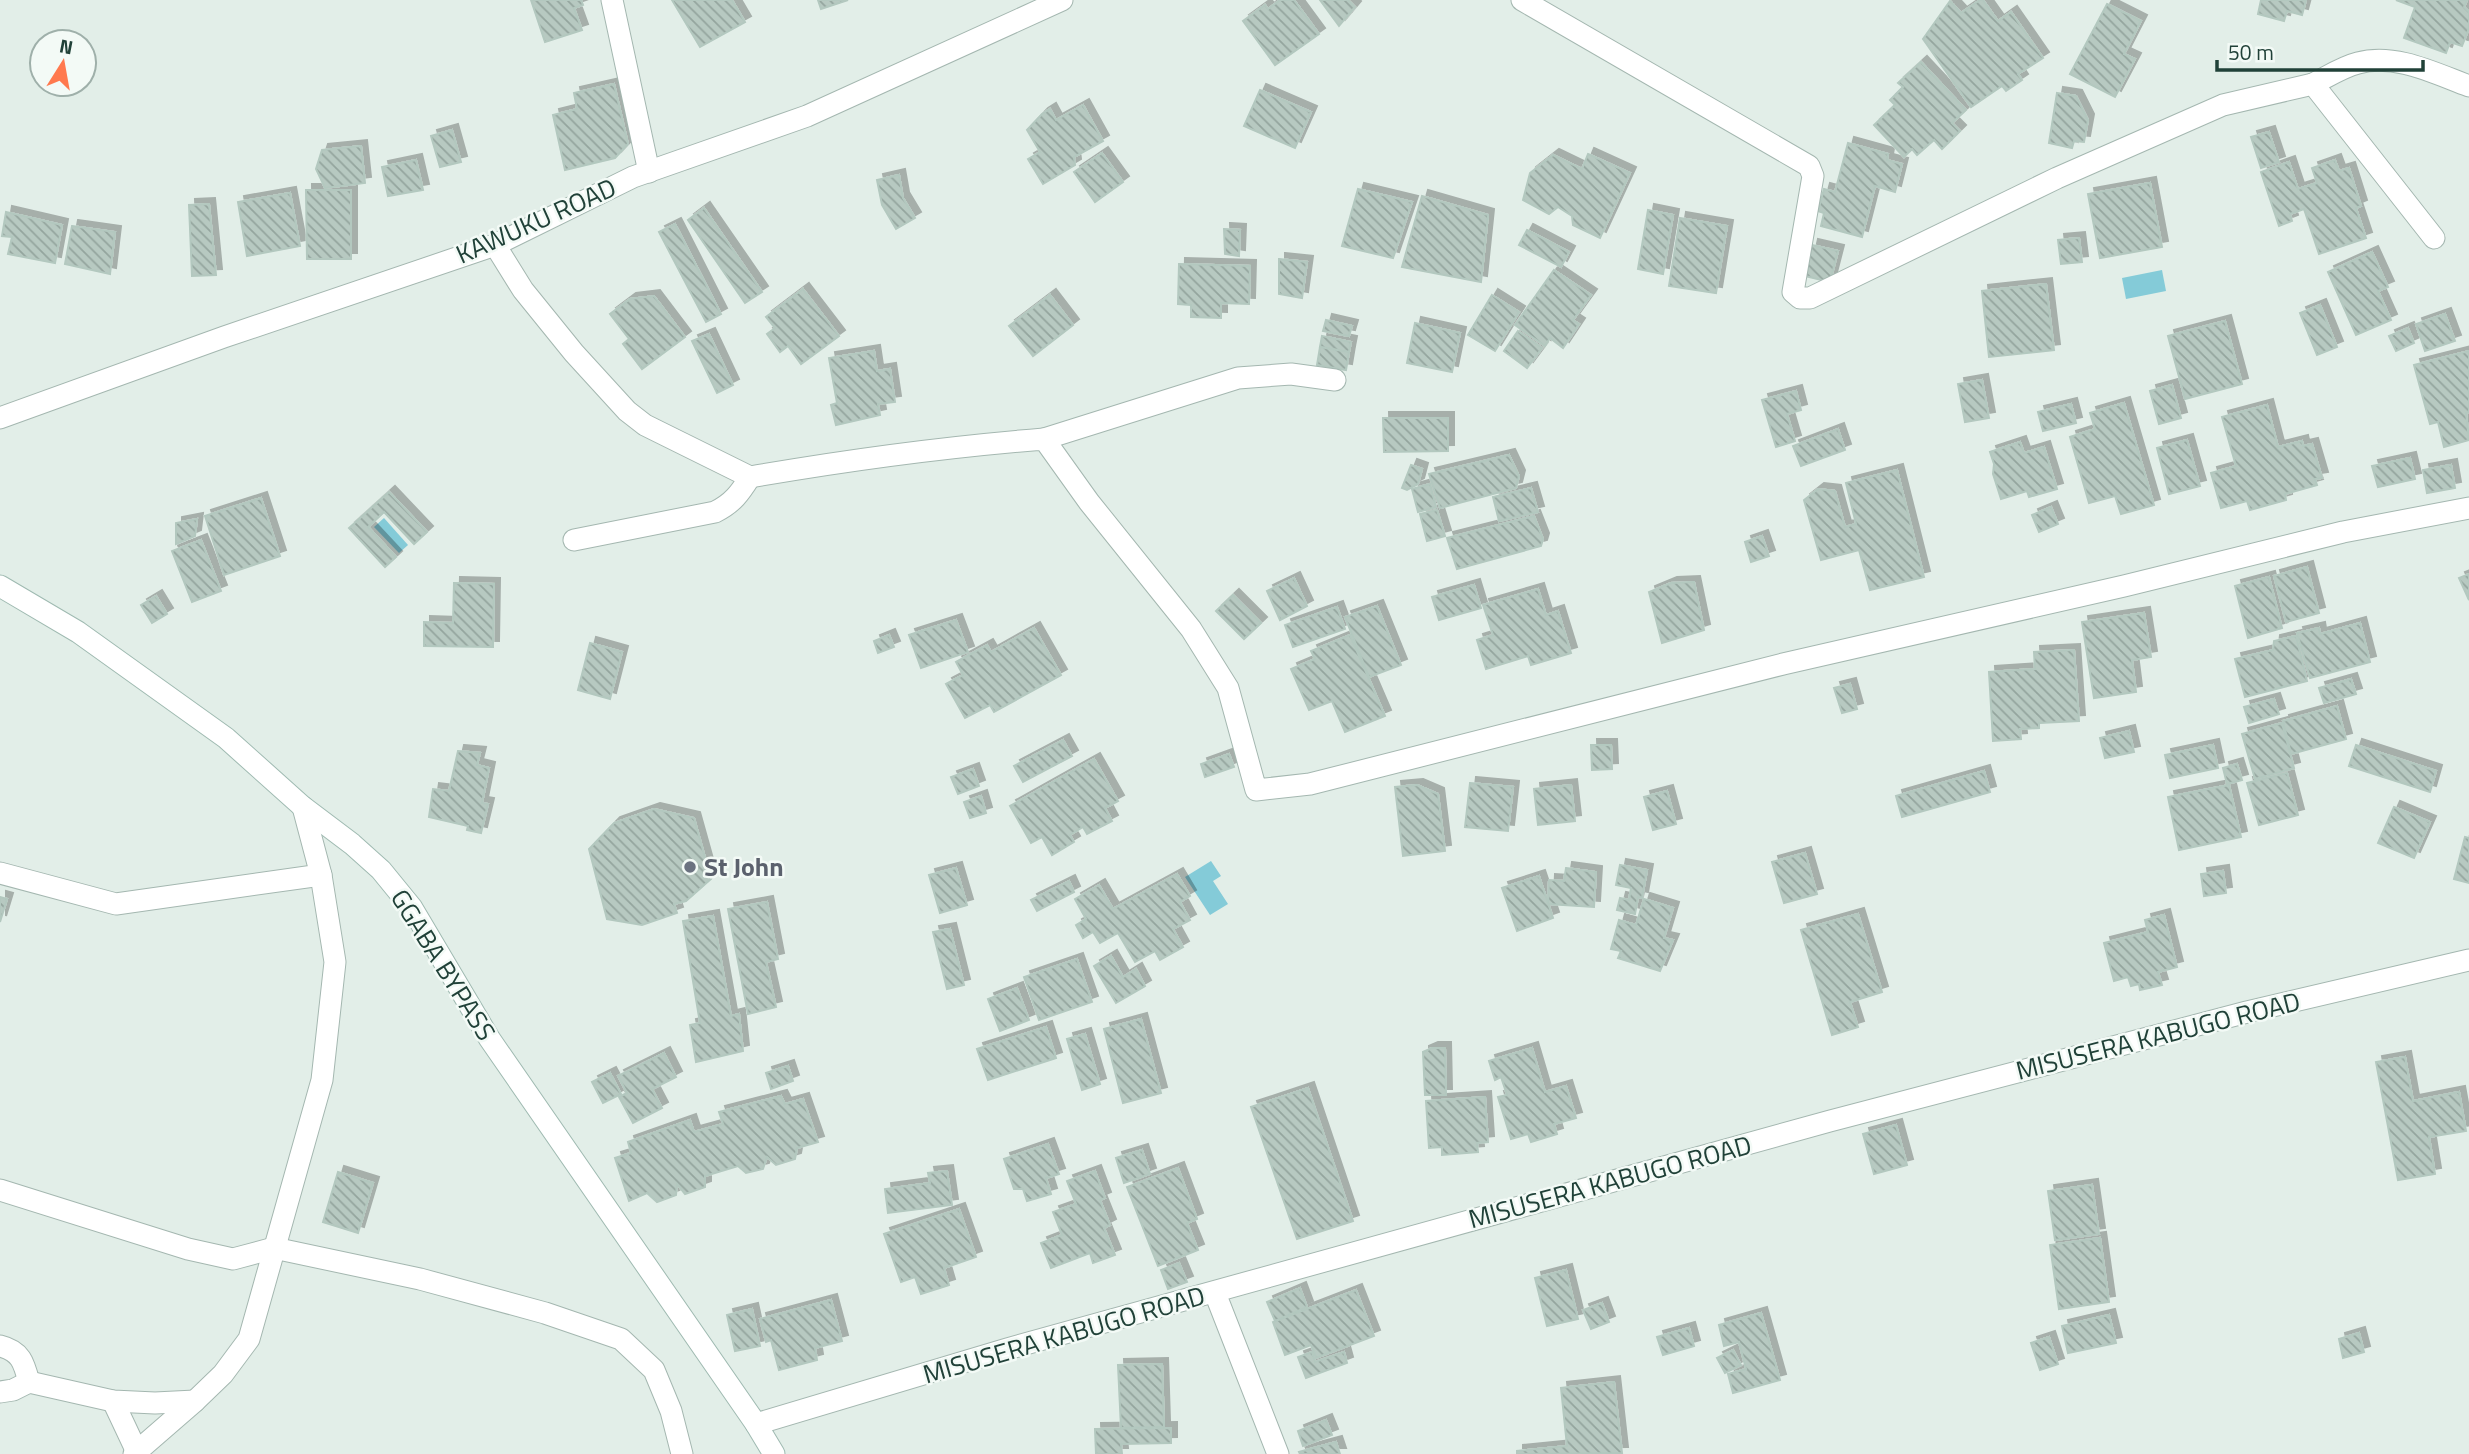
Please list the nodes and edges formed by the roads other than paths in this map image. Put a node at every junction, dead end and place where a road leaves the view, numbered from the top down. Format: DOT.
graph roads {
  1 [pos="612,0"];
  2 [pos="1062,0"];
  3 [pos="1522,0"];
  4 [pos="2313,83"];
  5 [pos="2469,86"];
  6 [pos="649,172"];
  7 [pos="2434,238"];
  8 [pos="495,245"];
  9 [pos="1335,380"];
  10 [pos="0,418"];
  11 [pos="1044,439"];
  12 [pos="750,477"];
  13 [pos="2469,508"];
  14 [pos="573,540"];
  15 [pos="0,586"];
  16 [pos="303,807"];
  17 [pos="0,873"];
  18 [pos="321,874"];
  19 [pos="2469,960"];
  20 [pos="0,1190"];
  21 [pos="274,1248"];
  22 [pos="1215,1293"];
  23 [pos="0,1346"];
  24 [pos="29,1382"];
  25 [pos="0,1392"];
  26 [pos="113,1401"];
  27 [pos="195,1401"];
  28 [pos="757,1424"];
  29 [pos="136,1453"];
  30 [pos="682,1454"];
  31 [pos="775,1454"];
  32 [pos="1279,1454"];
  1 -- 6 [label="street"];
  2 -- 6 [label="street, KAWUKU ROAD"];
  3 -- 4 [label="street"];
  4 -- 5 [label="street"];
  4 -- 7 [label="street"];
  6 -- 8 [label="street, KAWUKU ROAD"];
  8 -- 10 [label="street, KAWUKU ROAD"];
  8 -- 12 [label="street"];
  9 -- 11 [label="street"];
  11 -- 12 [label="street"];
  11 -- 13 [label="street"];
  12 -- 14 [label="street"];
  15 -- 16 [label="street, GGABA BYPASS"];
  16 -- 18 [label="street"];
  16 -- 28 [label="street, GGABA BYPASS"];
  17 -- 18 [label="street"];
  18 -- 21 [label="street"];
  19 -- 22 [label="street, MISUSERA KABUGO ROAD"];
  20 -- 21 [label="street"];
  21 -- 27 [label="street"];
  21 -- 30 [label="street"];
  22 -- 28 [label="street, MISUSERA KABUGO ROAD"];
  22 -- 32 [label="street"];
  23 -- 24 [label="street"];
  24 -- 25 [label="street"];
  24 -- 26 [label="street"];
  26 -- 27 [label="street"];
  26 -- 29 [label="street"];
  27 -- 29 [label="street"];
  28 -- 31 [label="street, GGABA BYPASS"];
}
